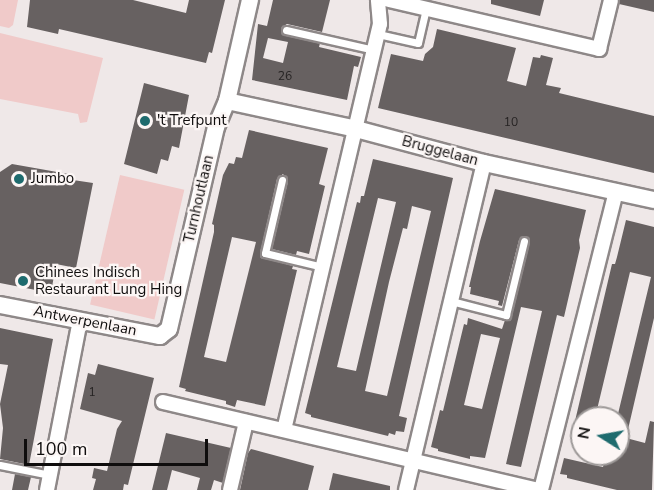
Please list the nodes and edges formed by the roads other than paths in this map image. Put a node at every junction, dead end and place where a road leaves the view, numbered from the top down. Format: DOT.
graph roads {
  1 [pos="250,0"];
  2 [pos="378,0"];
  3 [pos="389,0"];
  4 [pos="611,0"];
  5 [pos="426,8"];
  6 [pos="286,30"];
  7 [pos="378,34"];
  8 [pos="374,50"];
  9 [pos="227,101"];
  10 [pos="356,129"];
  11 [pos="484,163"];
  12 [pos="282,180"];
  13 [pos="616,191"];
  14 [pos="654,200"];
  15 [pos="524,241"];
  16 [pos="323,267"];
  17 [pos="451,301"];
  18 [pos="0,305"];
  19 [pos="80,320"];
  20 [pos="169,329"];
  21 [pos="163,402"];
  22 [pos="246,422"];
  23 [pos="284,430"];
  24 [pos="412,460"];
  25 [pos="0,465"];
  26 [pos="50,475"];
  27 [pos="47,490"];
  28 [pos="230,490"];
  29 [pos="406,490"];
  30 [pos="540,490"];
  1 -- 9 [label="street, Turnhoutlaan"];
  2 -- 7 [label="street"];
  3 -- 5 [label="street"];
  4 -- 5 [label="street"];
  5 -- 7 [label="lane"];
  6 -- 8 [label="lane"];
  7 -- 8 [label="street"];
  8 -- 10 [label="street"];
  9 -- 10 [label="street, Bruggelaan"];
  9 -- 20 [label="street, Turnhoutlaan"];
  10 -- 11 [label="street, Bruggelaan"];
  10 -- 16 [label="street"];
  11 -- 13 [label="street, Bruggelaan"];
  11 -- 17 [label="street"];
  12 -- 16 [label="lane"];
  13 -- 14 [label="street, Bruggelaan"];
  13 -- 30 [label="street"];
  15 -- 17 [label="lane"];
  16 -- 23 [label="street"];
  17 -- 24 [label="street"];
  18 -- 19 [label="street, Antwerpenlaan"];
  19 -- 20 [label="street, Antwerpenlaan"];
  19 -- 26 [label="street"];
  21 -- 22 [label="street"];
  22 -- 23 [label="street"];
  22 -- 28 [label="street"];
  23 -- 24 [label="street"];
  24 -- 29 [label="street"];
  24 -- 30 [label="street"];
  25 -- 26 [label="lane"];
  26 -- 27 [label="street"];
}
